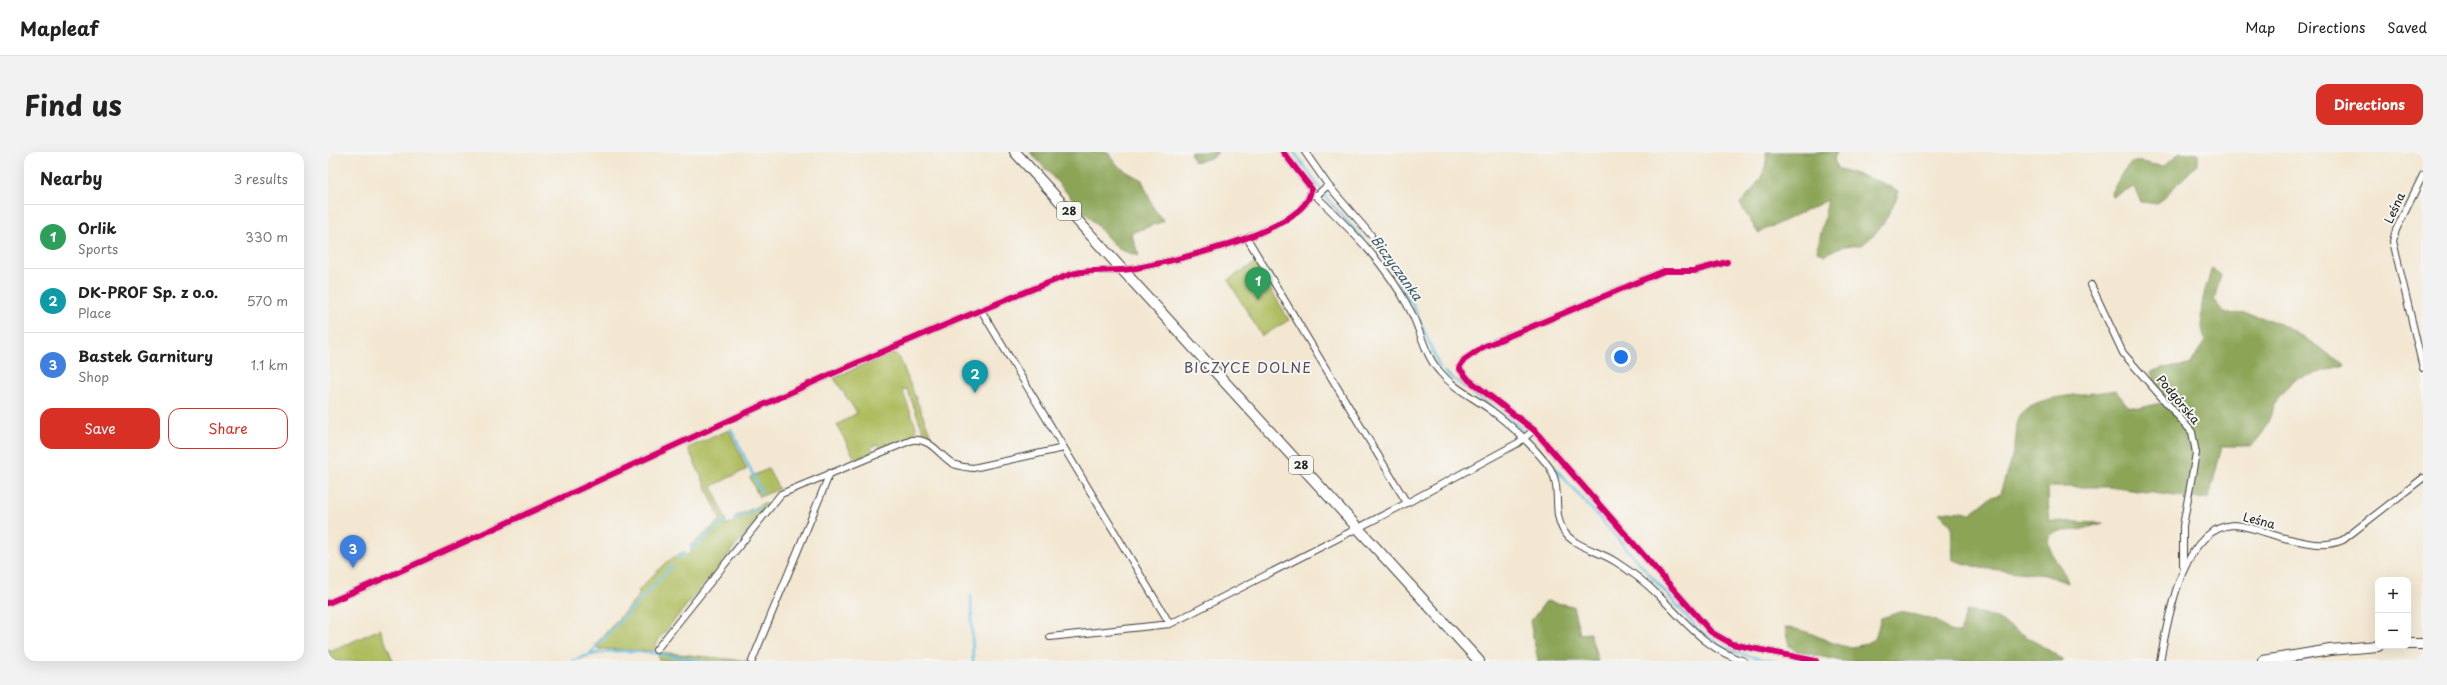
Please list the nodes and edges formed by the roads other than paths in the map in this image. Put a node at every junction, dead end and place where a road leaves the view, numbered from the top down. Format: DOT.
graph roads {
  1 [pos="1015,152"];
  2 [pos="1283,152"];
  3 [pos="1305,152"];
  4 [pos="2423,175"];
  5 [pos="1320,191"];
  6 [pos="1371,235"];
  7 [pos="1247,238"];
  8 [pos="1727,262"];
  9 [pos="1123,270"];
  10 [pos="2091,286"];
  11 [pos="981,310"];
  12 [pos="2423,368"];
  13 [pos="1534,430"];
  14 [pos="1525,439"];
  15 [pos="1064,448"];
  16 [pos="830,473"];
  17 [pos="2423,478"];
  18 [pos="1407,503"];
  19 [pos="1358,528"];
  20 [pos="2183,566"];
  21 [pos="328,603"];
  22 [pos="1170,624"];
  23 [pos="1050,637"];
  24 [pos="2411,644"];
  25 [pos="2423,644"];
  26 [pos="2375,646"];
  27 [pos="656,650"];
  28 [pos="752,661"];
  29 [pos="1479,661"];
  30 [pos="1744,661"];
  31 [pos="1816,661"];
  32 [pos="2160,661"];
  33 [pos="2263,661"];
  1 -- 9 [label="main road, 28"];
  2 -- 5 [label="street"];
  3 -- 5 [label="street"];
  4 -- 12 [label="street, Leśna"];
  5 -- 6 [label="street"];
  5 -- 7 [label="street"];
  5 -- 14 [label="street"];
  7 -- 9 [label="street"];
  7 -- 18 [label="street"];
  8 -- 13 [label="street"];
  9 -- 11 [label="street"];
  9 -- 19 [label="main road, 28"];
  10 -- 20 [label="street, Podgórska"];
  11 -- 15 [label="street"];
  11 -- 21 [label="street"];
  13 -- 14 [label="street"];
  13 -- 31 [label="street"];
  14 -- 18 [label="street"];
  14 -- 30 [label="street"];
  15 -- 16 [label="street"];
  15 -- 22 [label="street"];
  16 -- 27 [label="street"];
  16 -- 28 [label="street"];
  17 -- 20 [label="street, Leśna"];
  18 -- 19 [label="street"];
  19 -- 22 [label="street"];
  19 -- 29 [label="main road, 28"];
  20 -- 32 [label="street, Leśna"];
  22 -- 23 [label="street"];
  24 -- 25 [label="main road"];
  26 -- 33 [label="main road"];
}
